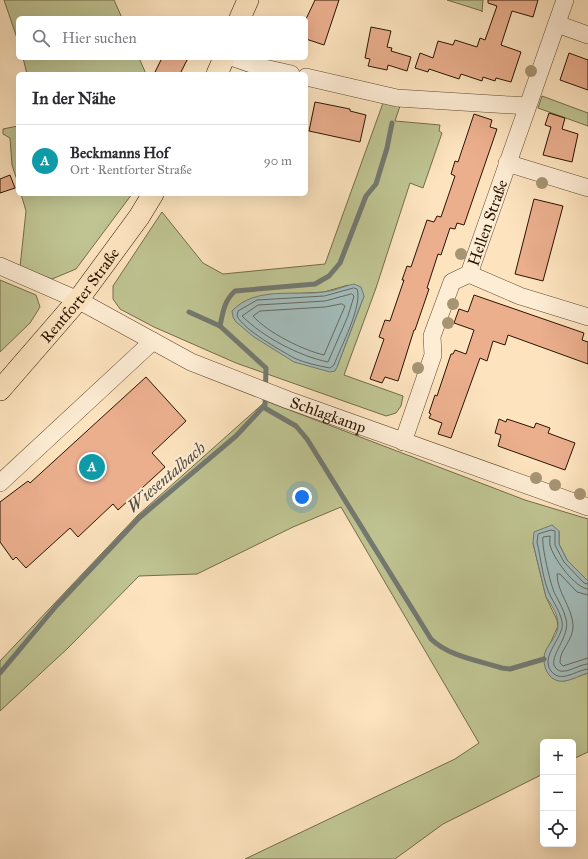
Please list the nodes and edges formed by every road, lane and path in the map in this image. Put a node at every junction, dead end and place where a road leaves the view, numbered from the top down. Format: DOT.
graph roads {
  1 [pos="248,0"];
  2 [pos="565,0"];
  3 [pos="241,16"];
  4 [pos="557,24"];
  5 [pos="588,35"];
  6 [pos="223,60"];
  7 [pos="240,60"];
  8 [pos="218,72"];
  9 [pos="281,72"];
  10 [pos="308,77"];
  11 [pos="527,106"];
  12 [pos="507,163"];
  13 [pos="588,188"];
  14 [pos="152,196"];
  15 [pos="0,266"];
  16 [pos="469,274"];
  17 [pos="78,300"];
  18 [pos="588,317"];
  19 [pos="152,341"];
  20 [pos="0,390"];
  21 [pos="403,442"];
  22 [pos="0,483"];
  23 [pos="588,507"];
  1 -- 3 [label="main road"];
  2 -- 4 [label="street, Hellen Straße"];
  4 -- 5 [label="street"];
  4 -- 11 [label="street, Hellen Straße"];
  6 -- 8 [label="main road"];
  7 -- 9 [label="street"];
  10 -- 11 [label="street"];
  11 -- 12 [label="street, Hellen Straße"];
  12 -- 13 [label="street"];
  12 -- 16 [label="street, Hellen Straße"];
  14 -- 17 [label="main road, Rentforter Straße"];
  15 -- 17 [label="street, Schlagkamp"];
  16 -- 18 [label="street"];
  16 -- 21 [label="street, Hellen Straße"];
  17 -- 19 [label="street, Schlagkamp"];
  17 -- 20 [label="main road, Rentforter Straße"];
  19 -- 21 [label="street, Schlagkamp"];
  19 -- 22 [label="street"];
  21 -- 23 [label="street, Schlagkamp"];
}
